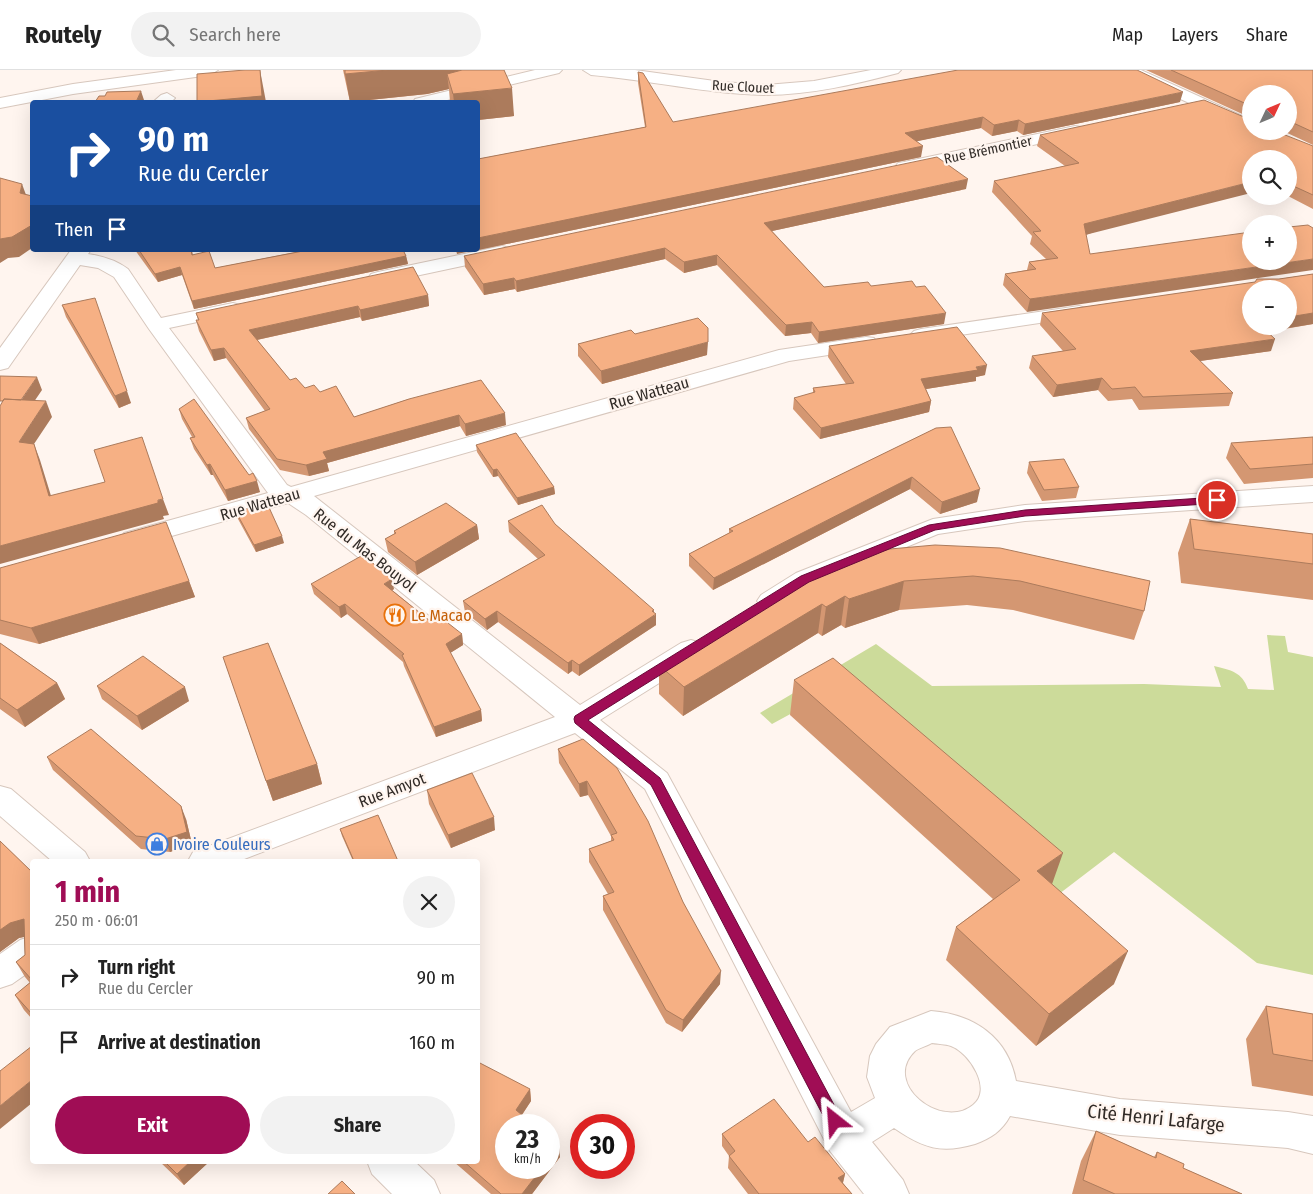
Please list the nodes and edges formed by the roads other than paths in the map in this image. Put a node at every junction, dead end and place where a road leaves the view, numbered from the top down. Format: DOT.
graph roads {
  1 [pos="118,70"];
  2 [pos="210,70"];
  3 [pos="554,70"];
  4 [pos="592,70"];
  5 [pos="893,70"];
  6 [pos="1128,70"];
  7 [pos="0,91"];
  8 [pos="429,100"];
  9 [pos="0,103"];
  10 [pos="1203,104"];
  11 [pos="1174,110"];
  12 [pos="1242,122"];
  13 [pos="1096,127"];
  14 [pos="882,172"];
  15 [pos="523,248"];
  16 [pos="78,255"];
  17 [pos="357,282"];
  18 [pos="250,305"];
  19 [pos="1099,309"];
  20 [pos="156,325"];
  21 [pos="0,363"];
  22 [pos="1313,494"];
  23 [pos="291,495"];
  24 [pos="113,544"];
  25 [pos="746,616"];
  26 [pos="713,636"];
  27 [pos="580,719"];
  28 [pos="0,798"];
  29 [pos="72,859"];
  30 [pos="209,859"];
  31 [pos="30,952"];
  32 [pos="0,974"];
  33 [pos="999,1096"];
  34 [pos="897,1104"];
  35 [pos="1313,1135"];
  36 [pos="844,1138"];
  37 [pos="389,1164"];
  38 [pos="420,1194"];
  39 [pos="889,1194"];
  1 -- 7 [label="street"];
  2 -- 9 [label="street"];
  3 -- 8 [label="street"];
  4 -- 5 [label="street, Rue Clouet"];
  6 -- 10 [label="street"];
  10 -- 11 [label="street"];
  10 -- 12 [label="street"];
  13 -- 14 [label="street, Rue Brémontier"];
  15 -- 17 [label="street"];
  16 -- 20 [label="street, Rue du Mas Bouyol"];
  16 -- 21 [label="street"];
  18 -- 20 [label="street"];
  19 -- 23 [label="street, Rue Watteau"];
  20 -- 23 [label="street, Rue du Mas Bouyol"];
  22 -- 25 [label="street"];
  23 -- 24 [label="street, Rue Watteau"];
  23 -- 27 [label="street, Rue du Mas Bouyol"];
  26 -- 27 [label="street, Rue Amyot"];
  27 -- 30 [label="street, Rue Amyot"];
  27 -- 36 [label="street, Rue du Mas Bouyol"];
  28 -- 29 [label="street"];
  31 -- 32 [label="street"];
  33 -- 34 [label="street"];
  33 -- 34 [label="street"];
  33 -- 35 [label="street, Cité Henri Lafarge"];
  34 -- 36 [label="street"];
  36 -- 39 [label="street, Rue du Mas Bouyol"];
  37 -- 38 [label="street"];
}
